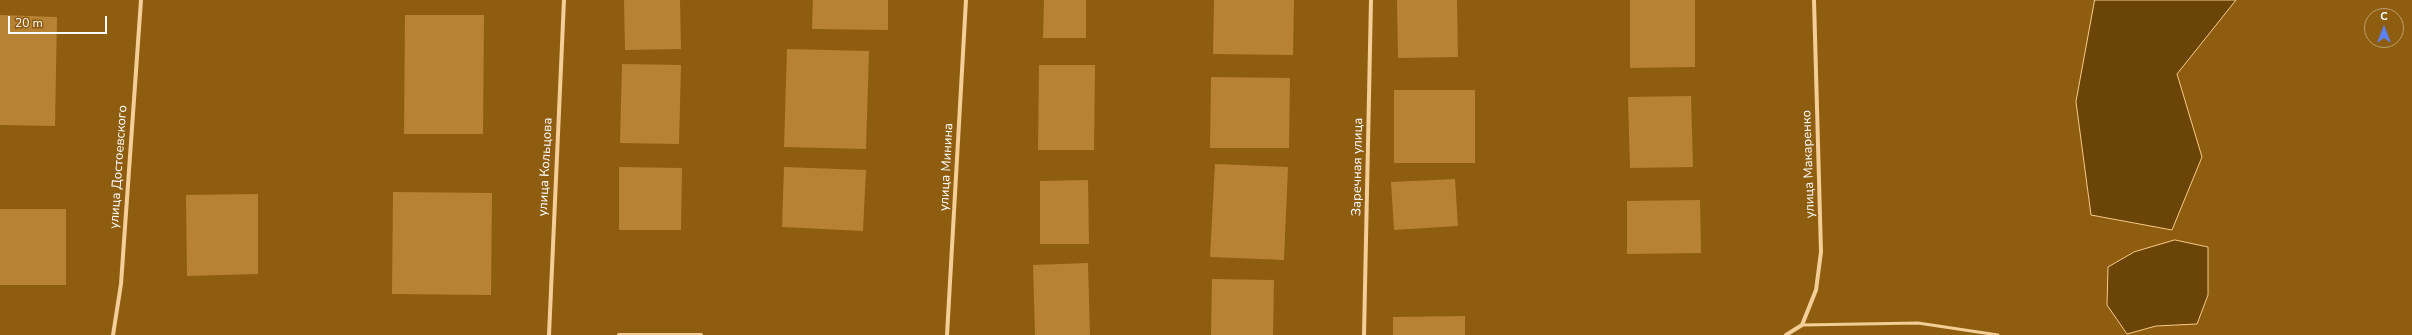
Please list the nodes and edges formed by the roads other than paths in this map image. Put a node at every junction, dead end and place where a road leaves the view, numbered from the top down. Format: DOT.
graph roads {
  1 [pos="141,0"];
  2 [pos="564,0"];
  3 [pos="966,0"];
  4 [pos="1371,0"];
  5 [pos="1814,0"];
  6 [pos="1802,325"];
  7 [pos="113,335"];
  8 [pos="549,335"];
  9 [pos="619,335"];
  10 [pos="701,335"];
  11 [pos="947,335"];
  12 [pos="1364,335"];
  13 [pos="1786,335"];
  14 [pos="1998,335"];
  1 -- 7 [label="street, улица Достоевского"];
  2 -- 8 [label="street, улица Кольцова"];
  3 -- 11 [label="street, улица Минина"];
  4 -- 12 [label="street, Заречная улица"];
  5 -- 6 [label="street, улица Макаренко"];
  6 -- 13 [label="street"];
  6 -- 14 [label="lane"];
  9 -- 10 [label="street"];
}
